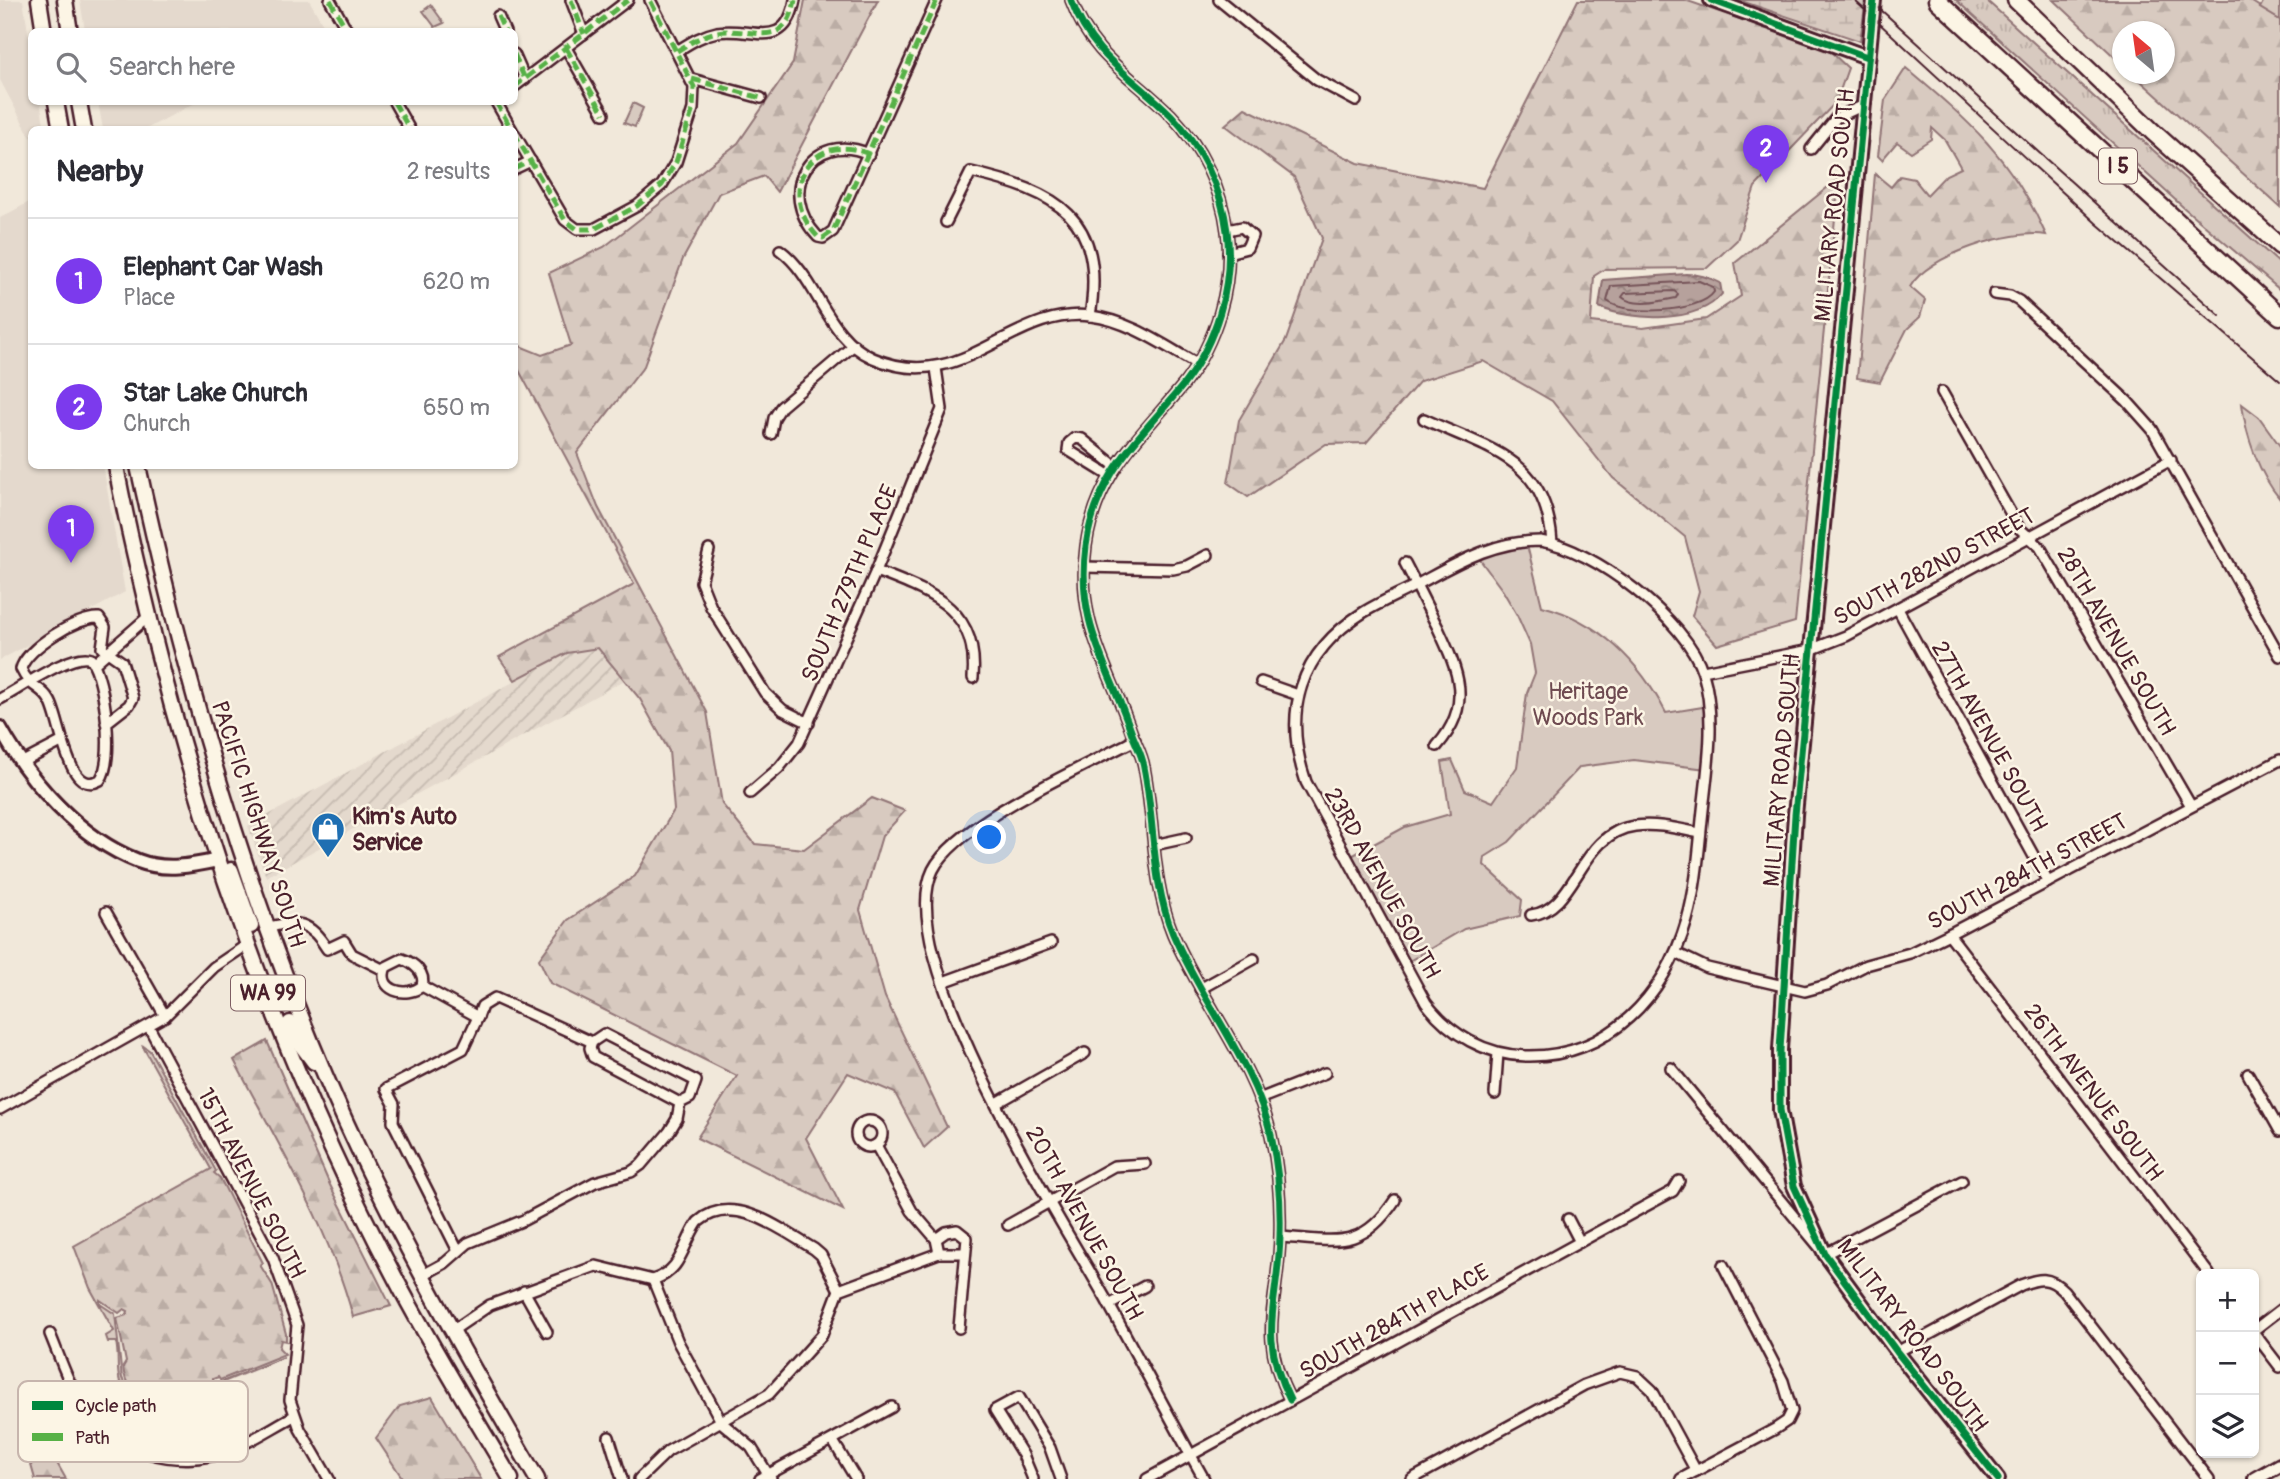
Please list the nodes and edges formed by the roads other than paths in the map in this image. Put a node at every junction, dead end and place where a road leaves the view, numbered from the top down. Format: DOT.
graph roads {
  1 [pos="39,0"];
  2 [pos="65,0"];
  3 [pos="330,0"];
  4 [pos="571,0"];
  5 [pos="628,0"];
  6 [pos="650,0"];
  7 [pos="795,0"];
  8 [pos="937,0"];
  9 [pos="1071,0"];
  10 [pos="1219,0"];
  11 [pos="1711,0"];
  12 [pos="1874,0"];
  13 [pos="1937,0"];
  14 [pos="2016,0"];
  15 [pos="498,16"];
  16 [pos="43,28"];
  17 [pos="69,28"];
  18 [pos="346,28"];
  19 [pos="503,28"];
  20 [pos="584,34"];
  21 [pos="566,48"];
  22 [pos="677,51"];
  23 [pos="1867,57"];
  24 [pos="518,63"];
  25 [pos="525,79"];
  26 [pos="691,79"];
  27 [pos="518,85"];
  28 [pos="761,98"];
  29 [pos="1356,101"];
  30 [pos="57,105"];
  31 [pos="80,105"];
  32 [pos="396,105"];
  33 [pos="498,105"];
  34 [pos="1864,105"];
  35 [pos="604,114"];
  36 [pos="60,126"];
  37 [pos="83,126"];
  38 [pos="408,126"];
  39 [pos="510,126"];
  40 [pos="518,139"];
  41 [pos="1811,149"];
  42 [pos="869,154"];
  43 [pos="531,160"];
  44 [pos="518,167"];
  45 [pos="946,222"];
  46 [pos="1227,230"];
  47 [pos="2280,246"];
  48 [pos="780,250"];
  49 [pos="1228,253"];
  50 [pos="1994,294"];
  51 [pos="1090,316"];
  52 [pos="2280,316"];
  53 [pos="854,345"];
  54 [pos="1197,364"];
  55 [pos="936,368"];
  56 [pos="1942,392"];
  57 [pos="1424,419"];
  58 [pos="771,434"];
  59 [pos="2171,460"];
  60 [pos="1115,466"];
  61 [pos="117,469"];
  62 [pos="139,469"];
  63 [pos="1110,477"];
  64 [pos="2029,537"];
  65 [pos="1552,543"];
  66 [pos="709,550"];
  67 [pos="1208,555"];
  68 [pos="1405,563"];
  69 [pos="1084,567"];
  70 [pos="876,571"];
  71 [pos="1417,585"];
  72 [pos="1898,609"];
  73 [pos="149,616"];
  74 [pos="1810,650"];
  75 [pos="107,652"];
  76 [pos="2280,656"];
  77 [pos="94,663"];
  78 [pos="1703,671"];
  79 [pos="47,674"];
  80 [pos="973,678"];
  81 [pos="1261,682"];
  82 [pos="29,684"];
  83 [pos="1298,695"];
  84 [pos="0,699"];
  85 [pos="53,706"];
  86 [pos="106,723"];
  87 [pos="809,723"];
  88 [pos="0,728"];
  89 [pos="1135,740"];
  90 [pos="63,741"];
  91 [pos="1437,746"];
  92 [pos="2280,760"];
  93 [pos="21,763"];
  94 [pos="750,793"];
  95 [pos="2191,806"];
  96 [pos="1700,833"];
  97 [pos="1186,838"];
  98 [pos="1154,845"];
  99 [pos="218,860"];
  100 [pos="2048,882"];
  101 [pos="106,912"];
  102 [pos="1531,915"];
  103 [pos="267,928"];
  104 [pos="1949,934"];
  105 [pos="1051,943"];
  106 [pos="248,944"];
  107 [pos="1676,953"];
  108 [pos="1255,959"];
  109 [pos="384,970"];
  110 [pos="943,982"];
  111 [pos="422,986"];
  112 [pos="1784,986"];
  113 [pos="1200,989"];
  114 [pos="165,1016"];
  115 [pos="478,1017"];
  116 [pos="149,1027"];
  117 [pos="592,1042"];
  118 [pos="1085,1053"];
  119 [pos="1498,1053"];
  120 [pos="1671,1068"];
  121 [pos="1325,1073"];
  122 [pos="2248,1074"];
  123 [pos="326,1077"];
  124 [pos="1495,1094"];
  125 [pos="1259,1099"];
  126 [pos="680,1103"];
  127 [pos="997,1104"];
  128 [pos="0,1109"];
  129 [pos="2280,1132"];
  130 [pos="876,1145"];
  131 [pos="1145,1164"];
  132 [pos="343,1170"];
  133 [pos="1679,1181"];
  134 [pos="1962,1181"];
  135 [pos="1395,1200"];
  136 [pos="1050,1201"];
  137 [pos="1568,1219"];
  138 [pos="1008,1225"];
  139 [pos="1280,1237"];
  140 [pos="936,1239"];
  141 [pos="1580,1242"];
  142 [pos="458,1251"];
  143 [pos="939,1253"];
  144 [pos="964,1253"];
  145 [pos="1825,1254"];
  146 [pos="1723,1265"];
  147 [pos="2205,1269"];
  148 [pos="421,1276"];
  149 [pos="653,1280"];
  150 [pos="1144,1286"];
  151 [pos="839,1290"];
  152 [pos="524,1292"];
  153 [pos="1109,1305"];
  154 [pos="2280,1310"];
  155 [pos="2259,1327"];
  156 [pos="959,1328"];
  157 [pos="452,1331"];
  158 [pos="547,1332"];
  159 [pos="2255,1332"];
  160 [pos="50,1334"];
  161 [pos="1897,1352"];
  162 [pos="2280,1367"];
  163 [pos="70,1381"];
  164 [pos="1290,1400"];
  165 [pos="892,1407"];
  166 [pos="294,1416"];
  167 [pos="722,1423"];
  168 [pos="609,1437"];
  169 [pos="248,1441"];
  170 [pos="833,1441"];
  171 [pos="1191,1455"];
  172 [pos="2280,1465"];
  173 [pos="1696,1471"];
  174 [pos="767,1477"];
  175 [pos="328,1479"];
  176 [pos="510,1479"];
  177 [pos="537,1479"];
  178 [pos="622,1479"];
  179 [pos="639,1479"];
  180 [pos="856,1479"];
  181 [pos="1033,1479"];
  182 [pos="1061,1479"];
  183 [pos="1147,1479"];
  184 [pos="1204,1479"];
  185 [pos="1412,1479"];
  186 [pos="1681,1479"];
  187 [pos="1998,1479"];
  188 [pos="2209,1479"];
  189 [pos="2255,1479"];
  1 -- 16 [label="main road"];
  2 -- 17 [label="main road"];
  3 -- 18 [label="street"];
  4 -- 20 [label="street"];
  5 -- 20 [label="street"];
  6 -- 22 [label="street"];
  7 -- 22 [label="street"];
  8 -- 42 [label="street"];
  9 -- 46 [label="street"];
  10 -- 29 [label="street"];
  11 -- 23 [label="main road"];
  12 -- 23 [label="main road, MILITARY ROAD SOUTH"];
  13 -- 52 [label="highway, I 5"];
  14 -- 47 [label="highway, I 5"];
  15 -- 19 [label="street"];
  20 -- 21 [label="street"];
  21 -- 25 [label="street"];
  21 -- 35 [label="street"];
  22 -- 26 [label="street"];
  23 -- 34 [label="main road, MILITARY ROAD SOUTH"];
  24 -- 25 [label="street"];
  25 -- 27 [label="street"];
  26 -- 28 [label="street"];
  26 -- 43 [label="street"];
  30 -- 36 [label="main road"];
  31 -- 37 [label="main road"];
  32 -- 38 [label="street"];
  33 -- 39 [label="street"];
  34 -- 41 [label="street"];
  34 -- 74 [label="main road, MILITARY ROAD SOUTH"];
  40 -- 43 [label="street"];
  42 -- 42 [label="street"];
  43 -- 44 [label="street"];
  45 -- 51 [label="street"];
  46 -- 49 [label="street"];
  46 -- 49 [label="street"];
  48 -- 53 [label="street"];
  49 -- 54 [label="street"];
  50 -- 59 [label="street"];
  51 -- 54 [label="street"];
  51 -- 55 [label="street"];
  53 -- 55 [label="street"];
  53 -- 58 [label="street"];
  54 -- 60 [label="street"];
  55 -- 70 [label="street, SOUTH 279TH PLACE"];
  56 -- 64 [label="street, 28TH AVENUE SOUTH"];
  57 -- 65 [label="street"];
  59 -- 64 [label="street, SOUTH 282ND STREET"];
  59 -- 76 [label="street"];
  60 -- 63 [label="street"];
  60 -- 63 [label="street"];
  61 -- 73 [label="main road, PACIFIC HIGHWAY SOUTH / WA 99"];
  62 -- 103 [label="main road, PACIFIC HIGHWAY SOUTH / WA 99"];
  63 -- 69 [label="street"];
  64 -- 72 [label="street, SOUTH 282ND STREET"];
  64 -- 95 [label="street, 28TH AVENUE SOUTH"];
  65 -- 71 [label="street"];
  65 -- 78 [label="street"];
  66 -- 87 [label="street"];
  67 -- 69 [label="street"];
  68 -- 71 [label="street"];
  69 -- 89 [label="street"];
  70 -- 80 [label="street"];
  70 -- 87 [label="street, SOUTH 279TH PLACE"];
  71 -- 83 [label="street"];
  71 -- 91 [label="street"];
  72 -- 74 [label="street, SOUTH 282ND STREET"];
  72 -- 100 [label="street, 27TH AVENUE SOUTH"];
  73 -- 75 [label="street"];
  73 -- 99 [label="main road, PACIFIC HIGHWAY SOUTH / WA 99"];
  74 -- 78 [label="street, SOUTH 282ND STREET"];
  74 -- 112 [label="main road, MILITARY ROAD SOUTH"];
  75 -- 77 [label="street"];
  75 -- 82 [label="street"];
  75 -- 86 [label="street"];
  77 -- 79 [label="street"];
  77 -- 86 [label="street"];
  78 -- 96 [label="street"];
  79 -- 82 [label="street"];
  79 -- 85 [label="street"];
  81 -- 83 [label="street"];
  82 -- 84 [label="street"];
  82 -- 85 [label="street"];
  83 -- 119 [label="street, 23RD AVENUE SOUTH"];
  85 -- 90 [label="street"];
  86 -- 90 [label="street"];
  87 -- 94 [label="street, SOUTH 279TH PLACE"];
  88 -- 93 [label="main road"];
  89 -- 98 [label="street"];
  89 -- 110 [label="street, 20TH AVENUE SOUTH"];
  90 -- 93 [label="street"];
  92 -- 95 [label="street, SOUTH 284TH STREET"];
  93 -- 99 [label="main road"];
  95 -- 100 [label="street, SOUTH 284TH STREET"];
  96 -- 102 [label="street"];
  96 -- 107 [label="street"];
  97 -- 98 [label="street"];
  98 -- 113 [label="street"];
  99 -- 106 [label="main road, PACIFIC HIGHWAY SOUTH / WA 99"];
  99 -- 123 [label="main road"];
  100 -- 104 [label="street, SOUTH 284TH STREET"];
  101 -- 114 [label="street"];
  103 -- 109 [label="street"];
  103 -- 123 [label="main road, PACIFIC HIGHWAY SOUTH / WA 99"];
  104 -- 112 [label="street, SOUTH 284TH STREET"];
  104 -- 147 [label="street, 26TH AVENUE SOUTH"];
  105 -- 110 [label="street"];
  106 -- 114 [label="street"];
  106 -- 132 [label="main road, PACIFIC HIGHWAY SOUTH / WA 99"];
  107 -- 112 [label="street"];
  107 -- 119 [label="street"];
  108 -- 113 [label="street"];
  109 -- 111 [label="street"];
  109 -- 111 [label="street"];
  110 -- 127 [label="street, 20TH AVENUE SOUTH"];
  111 -- 115 [label="street"];
  112 -- 145 [label="main road, MILITARY ROAD SOUTH"];
  113 -- 125 [label="street"];
  114 -- 116 [label="street"];
  115 -- 117 [label="street"];
  115 -- 142 [label="street"];
  116 -- 128 [label="street"];
  116 -- 166 [label="street, 15TH AVENUE SOUTH"];
  117 -- 126 [label="street"];
  117 -- 126 [label="street"];
  118 -- 127 [label="street"];
  119 -- 124 [label="street"];
  120 -- 145 [label="street"];
  121 -- 125 [label="street"];
  122 -- 129 [label="street"];
  123 -- 148 [label="main road, PACIFIC HIGHWAY SOUTH / WA 99"];
  125 -- 139 [label="street"];
  126 -- 142 [label="street"];
  127 -- 136 [label="street, 20TH AVENUE SOUTH"];
  130 -- 140 [label="street"];
  131 -- 136 [label="street"];
  132 -- 148 [label="main road"];
  132 -- 176 [label="main road, PACIFIC HIGHWAY SOUTH / WA 99"];
  133 -- 141 [label="street, SOUTH 284TH PLACE"];
  134 -- 145 [label="street"];
  135 -- 139 [label="street"];
  136 -- 138 [label="street"];
  136 -- 153 [label="street, 20TH AVENUE SOUTH"];
  137 -- 141 [label="street"];
  139 -- 164 [label="street"];
  140 -- 143 [label="street"];
  140 -- 144 [label="street"];
  141 -- 164 [label="street, SOUTH 284TH PLACE"];
  142 -- 148 [label="street"];
  143 -- 144 [label="street"];
  143 -- 151 [label="street"];
  144 -- 156 [label="street"];
  145 -- 161 [label="main road, MILITARY ROAD SOUTH"];
  146 -- 173 [label="street"];
  148 -- 157 [label="main road, PACIFIC HIGHWAY SOUTH / WA 99"];
  149 -- 151 [label="street"];
  149 -- 152 [label="street"];
  149 -- 167 [label="street"];
  150 -- 153 [label="street"];
  151 -- 167 [label="street"];
  152 -- 157 [label="street"];
  152 -- 158 [label="street"];
  153 -- 171 [label="street, 20TH AVENUE SOUTH"];
  154 -- 155 [label="street"];
  157 -- 177 [label="main road, PACIFIC HIGHWAY SOUTH / WA 99"];
  159 -- 162 [label="street"];
  160 -- 163 [label="street"];
  161 -- 187 [label="main road, MILITARY ROAD SOUTH"];
  161 -- 188 [label="street"];
  164 -- 171 [label="street, SOUTH 284TH PLACE"];
  165 -- 170 [label="street"];
  166 -- 169 [label="street"];
  166 -- 175 [label="street, 15TH AVENUE SOUTH"];
  167 -- 174 [label="street"];
  167 -- 179 [label="street"];
  168 -- 178 [label="street"];
  170 -- 174 [label="street"];
  170 -- 180 [label="street"];
  171 -- 183 [label="street, SOUTH 284TH PLACE"];
  171 -- 184 [label="street, 20TH AVENUE SOUTH"];
  172 -- 189 [label="main road"];
  173 -- 185 [label="street"];
  173 -- 186 [label="street"];
  181 -- 182 [label="street"];
}
